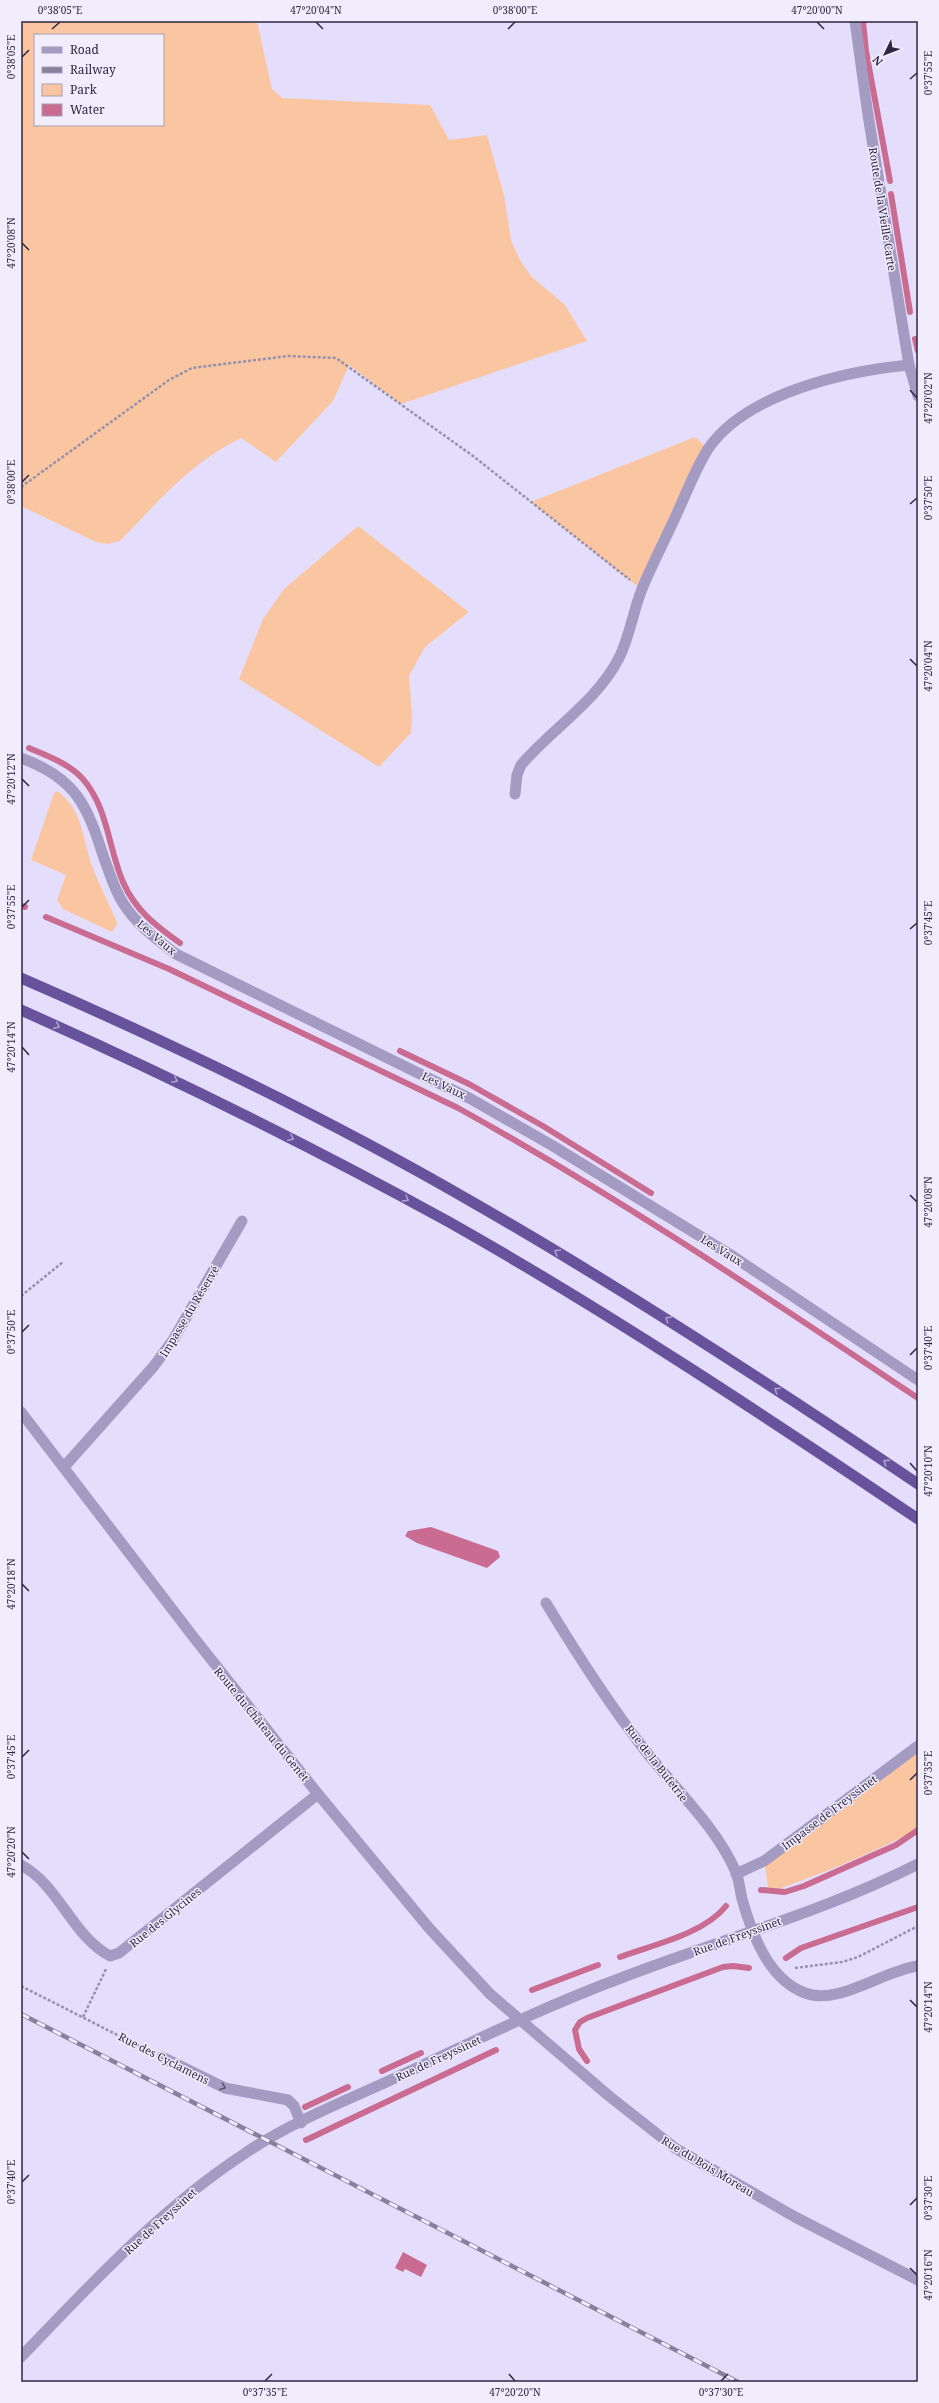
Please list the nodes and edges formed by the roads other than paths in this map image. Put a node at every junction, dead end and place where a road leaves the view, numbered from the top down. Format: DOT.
graph roads {
  1 [pos="855,21"];
  2 [pos="909,365"];
  3 [pos="918,396"];
  4 [pos="21,758"];
  5 [pos="515,794"];
  6 [pos="21,978"];
  7 [pos="21,1010"];
  8 [pos="242,1221"];
  9 [pos="918,1380"];
  10 [pos="21,1412"];
  11 [pos="64,1467"];
  12 [pos="918,1484"];
  13 [pos="918,1519"];
  14 [pos="546,1603"];
  15 [pos="918,1746"];
  16 [pos="318,1794"];
  17 [pos="918,1864"];
  18 [pos="21,1865"];
  19 [pos="736,1874"];
  20 [pos="753,1930"];
  21 [pos="918,1966"];
  22 [pos="520,2021"];
  23 [pos="162,2058"];
  24 [pos="301,2123"];
  25 [pos="918,2280"];
  26 [pos="21,2357"];
  1 -- 2 [label="street, Route de la Vieille Carte"];
  2 -- 3 [label="street, Route de la Vieille Carte"];
  2 -- 5 [label="street"];
  4 -- 9 [label="street, Les Vaux"];
  12 -- 6 [label="highway, one-way"];
  7 -- 13 [label="highway, one-way"];
  8 -- 11 [label="street, Impasse du Réservé"];
  10 -- 11 [label="street, Route du Château du Genêt"];
  11 -- 16 [label="street, Route du Château du Genêt"];
  14 -- 19 [label="street, Rue de la Bufetrie"];
  15 -- 19 [label="street, Impasse de Freyssinet"];
  16 -- 18 [label="street, Rue des Glycines"];
  16 -- 22 [label="street, Route du Château du Genêt"];
  17 -- 20 [label="street, Rue de Freyssinet"];
  19 -- 20 [label="street, Rue de la Bufetrie"];
  20 -- 21 [label="street, Rue de la Bufetrie"];
  20 -- 22 [label="street, Rue de Freyssinet"];
  22 -- 24 [label="street, Rue de Freyssinet"];
  22 -- 25 [label="street, Rue du Bois Moreau"];
  23 -- 24 [label="street, Rue des Cyclamens, one-way"];
  24 -- 26 [label="street, Rue de Freyssinet"];
}
